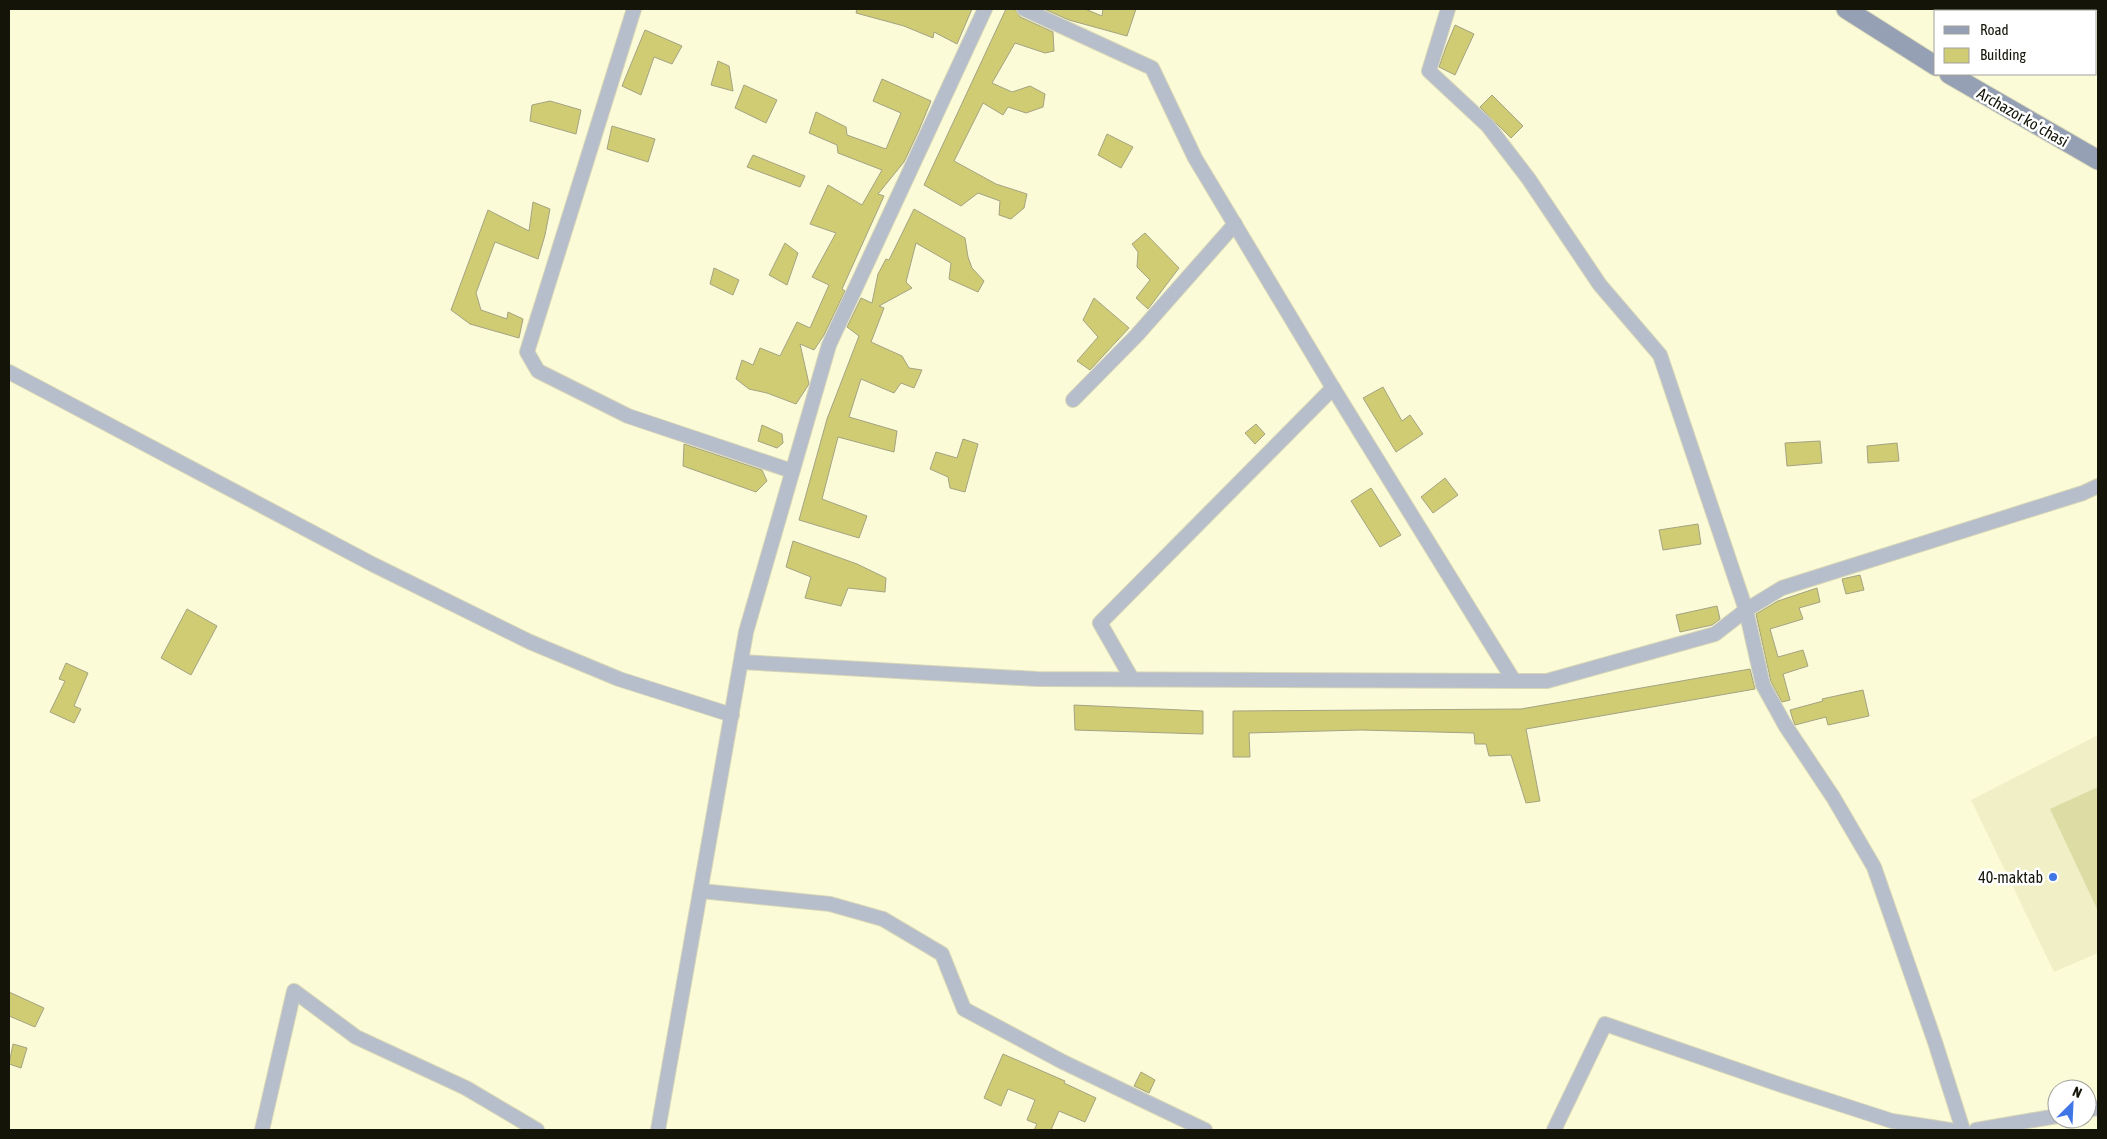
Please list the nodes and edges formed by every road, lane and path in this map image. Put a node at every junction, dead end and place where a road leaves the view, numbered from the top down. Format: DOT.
graph roads {
  1 [pos="634,9"];
  2 [pos="985,9"];
  3 [pos="1024,9"];
  4 [pos="1448,9"];
  5 [pos="1846,9"];
  6 [pos="1934,65"];
  7 [pos="1951,75"];
  8 [pos="2098,160"];
  9 [pos="1236,224"];
  10 [pos="9,372"];
  11 [pos="1333,388"];
  12 [pos="1073,400"];
  13 [pos="792,471"];
  14 [pos="2098,486"];
  15 [pos="1746,610"];
  16 [pos="741,662"];
  17 [pos="1132,679"];
  18 [pos="1514,681"];
  19 [pos="732,715"];
  20 [pos="701,891"];
  21 [pos="2047,1118"];
  22 [pos="262,1130"];
  23 [pos="537,1130"];
  24 [pos="658,1130"];
  25 [pos="1205,1130"];
  26 [pos="1554,1130"];
  27 [pos="1950,1130"];
  28 [pos="1963,1130"];
  29 [pos="1976,1130"];
  1 -- 13 [label="street"];
  2 -- 13 [label="street"];
  3 -- 9 [label="street"];
  4 -- 15 [label="street"];
  5 -- 6 [label="street"];
  7 -- 8 [label="street, Archazor koʻchasi"];
  9 -- 11 [label="street"];
  9 -- 12 [label="street"];
  10 -- 19 [label="street"];
  11 -- 17 [label="street"];
  11 -- 18 [label="street"];
  13 -- 16 [label="street"];
  14 -- 15 [label="street"];
  15 -- 18 [label="street"];
  15 -- 28 [label="street"];
  16 -- 17 [label="street"];
  16 -- 19 [label="street"];
  17 -- 18 [label="street"];
  19 -- 20 [label="street"];
  20 -- 24 [label="street"];
  20 -- 25 [label="street"];
  21 -- 29 [label="street"];
  22 -- 23 [label="street"];
  26 -- 27 [label="street"];
}
